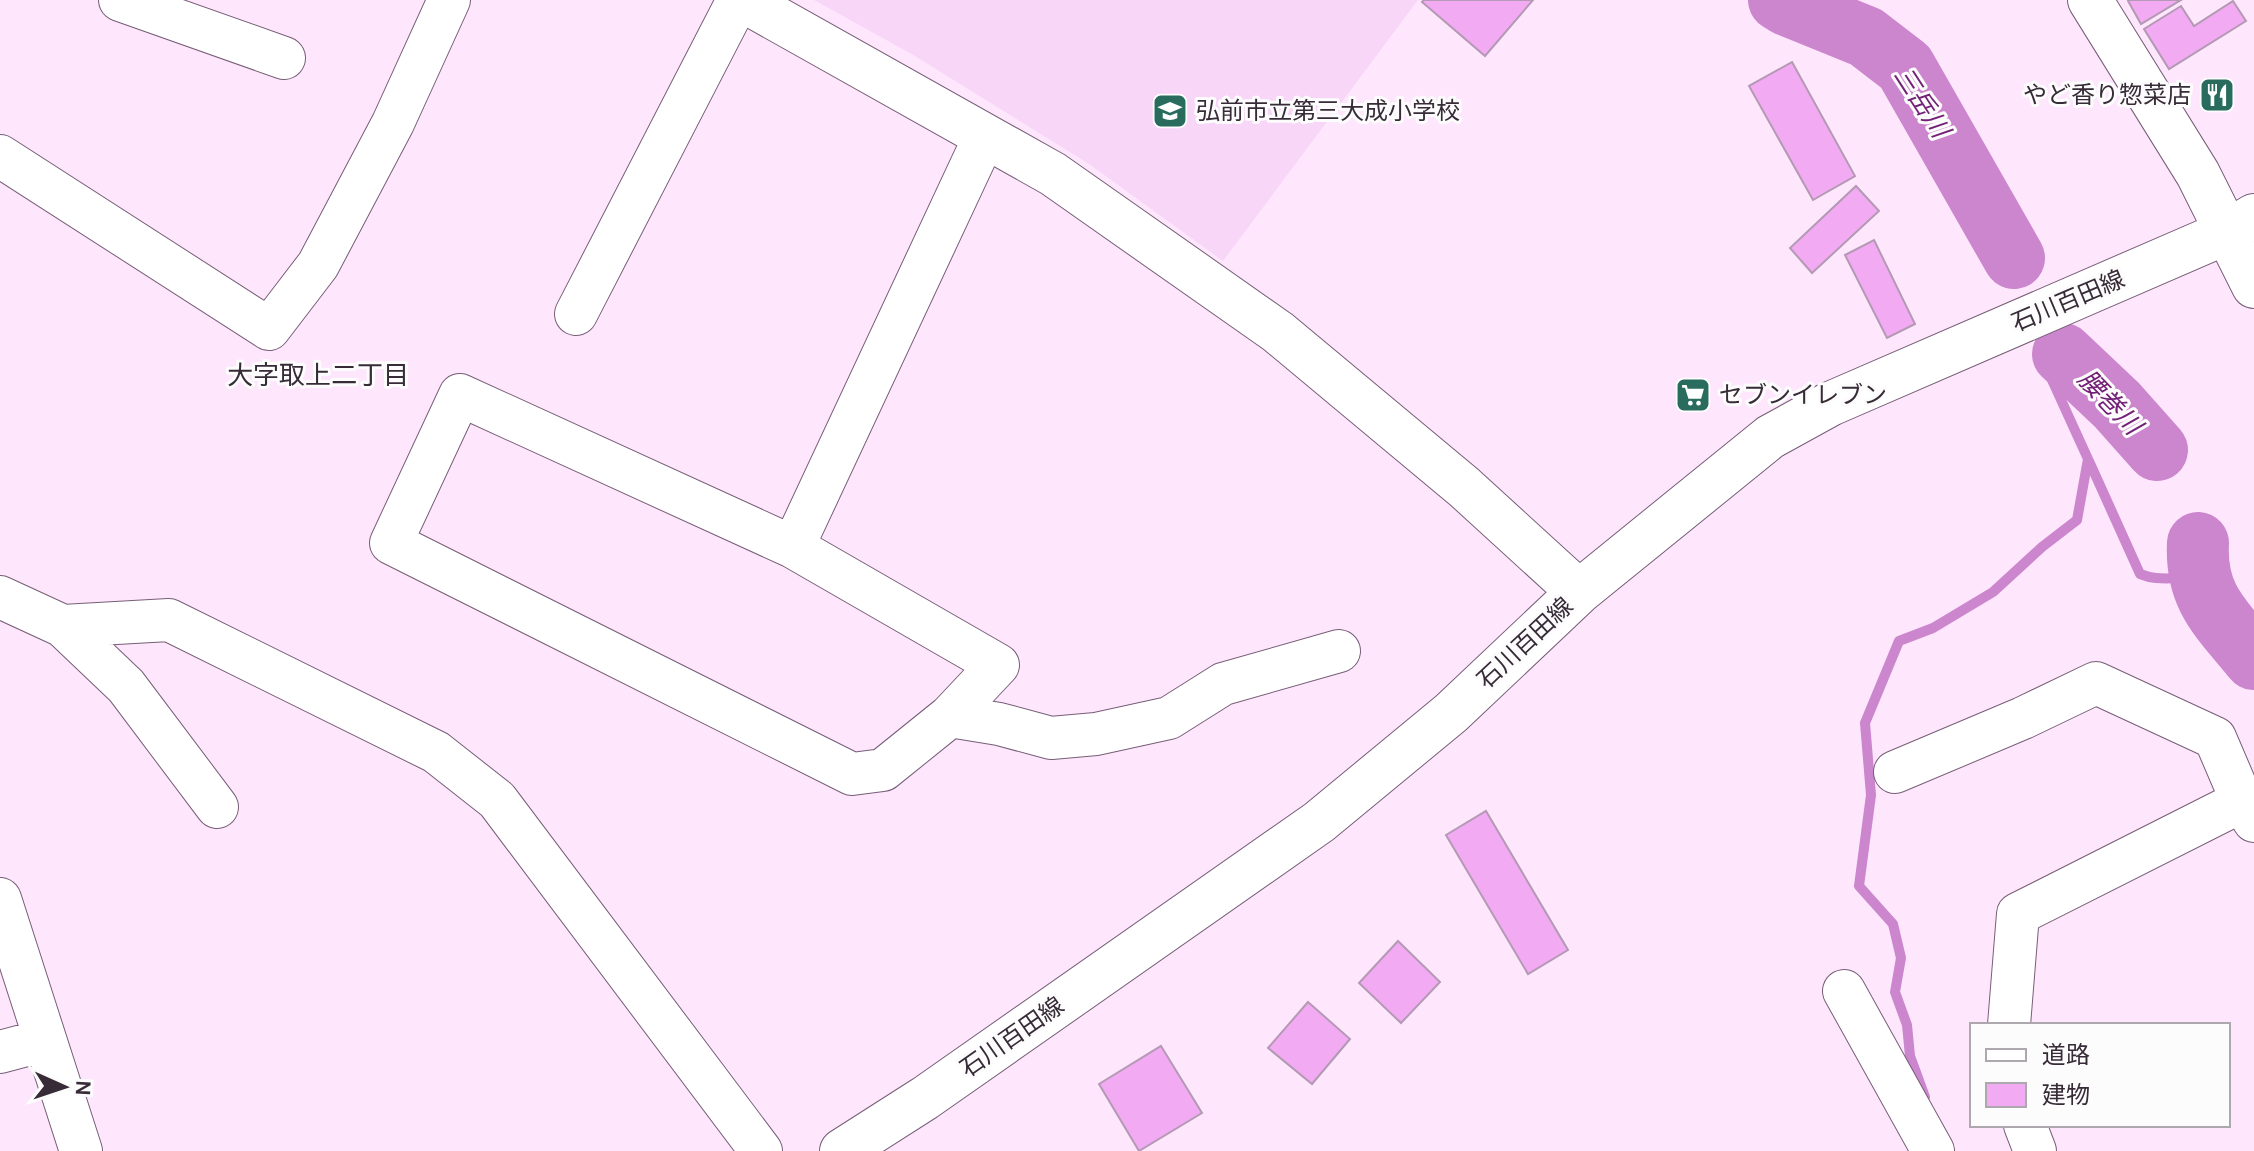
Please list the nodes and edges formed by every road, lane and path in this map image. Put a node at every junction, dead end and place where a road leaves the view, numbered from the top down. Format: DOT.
graph roads {
  1 [pos="120,0"];
  2 [pos="449,0"];
  3 [pos="740,0"];
  4 [pos="2090,0"];
  5 [pos="284,58"];
  6 [pos="985,136"];
  7 [pos="0,156"];
  8 [pos="2241,224"];
  9 [pos="2254,286"];
  10 [pos="576,314"];
  11 [pos="793,547"];
  12 [pos="1579,592"];
  13 [pos="0,597"];
  14 [pos="63,626"];
  15 [pos="1339,651"];
  16 [pos="950,716"];
  17 [pos="1895,772"];
  18 [pos="217,807"];
  19 [pos="2248,811"];
  20 [pos="0,899"];
  21 [pos="1844,991"];
  22 [pos="2009,1023"];
  23 [pos="45,1040"];
  24 [pos="0,1052"];
  25 [pos="2026,1127"];
  26 [pos="81,1151"];
  27 [pos="761,1151"];
  28 [pos="842,1151"];
  29 [pos="1933,1151"];
  30 [pos="2035,1151"];
  1 -- 5 [label="street"];
  2 -- 7 [label="street"];
  3 -- 6 [label="main road"];
  3 -- 10 [label="street"];
  4 -- 8 [label="main road"];
  6 -- 11 [label="street"];
  6 -- 12 [label="main road"];
  8 -- 9 [label="main road"];
  8 -- 12 [label="main road, 石川百田線"];
  11 -- 16 [label="street"];
  11 -- 16 [label="street"];
  12 -- 28 [label="main road, 石川百田線"];
  13 -- 14 [label="street"];
  14 -- 18 [label="street"];
  14 -- 27 [label="street"];
  15 -- 16 [label="street"];
  17 -- 19 [label="street"];
  19 -- 22 [label="street"];
  20 -- 23 [label="street"];
  21 -- 29 [label="street"];
  23 -- 24 [label="street"];
  23 -- 26 [label="street"];
  25 -- 30 [label="street"];
}
